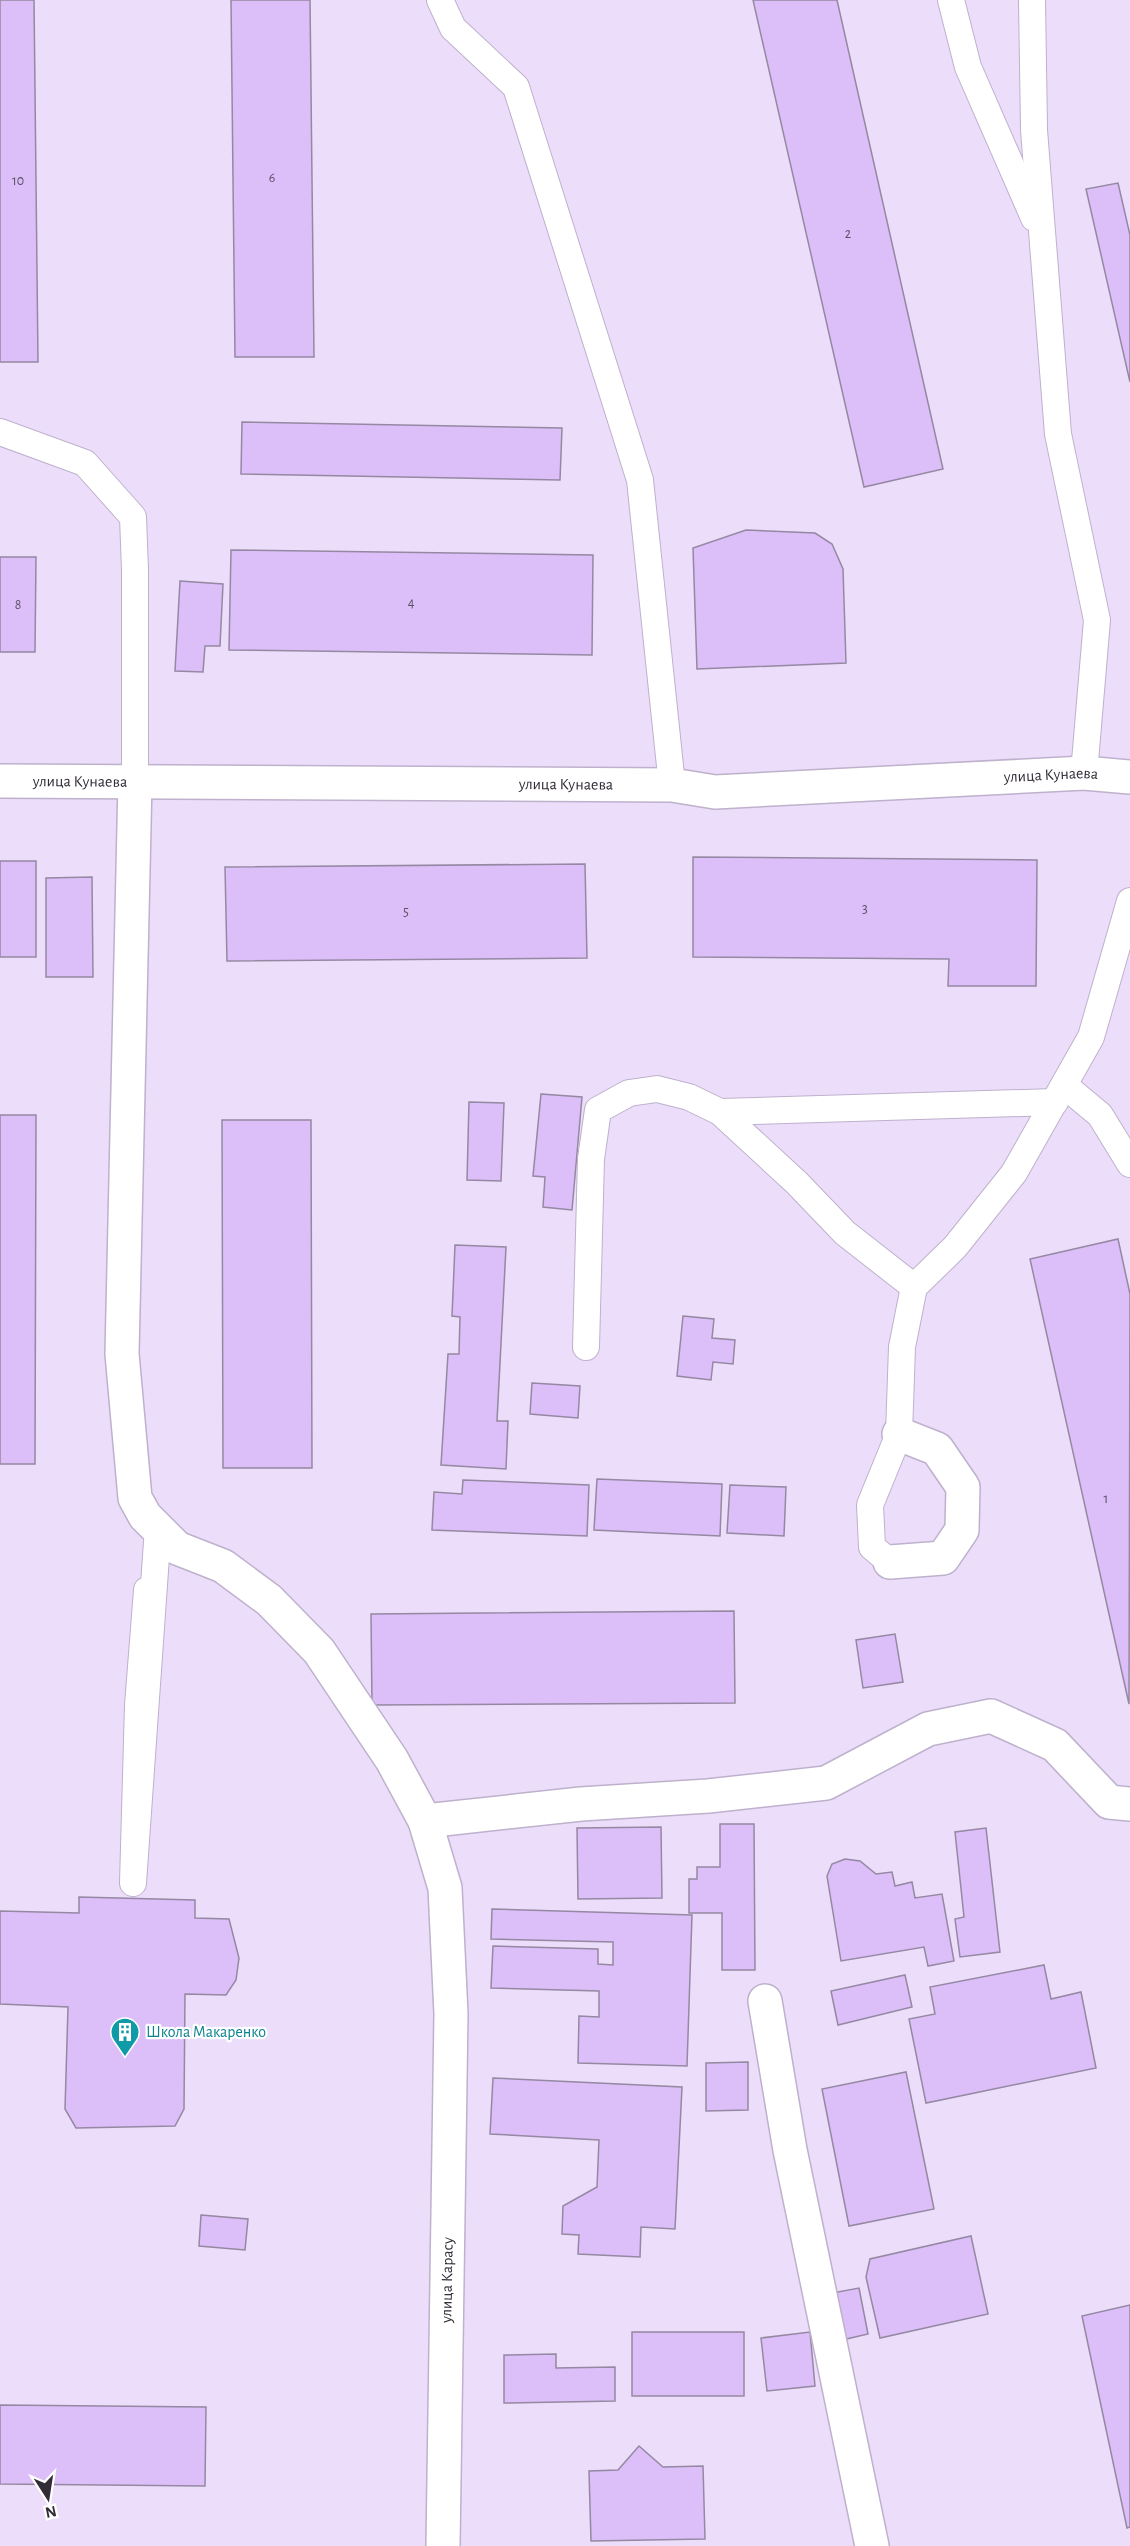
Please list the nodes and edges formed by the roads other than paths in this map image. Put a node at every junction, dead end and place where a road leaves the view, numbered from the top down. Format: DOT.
graph roads {
  1 [pos="440,0"];
  2 [pos="951,0"];
  3 [pos="1032,0"];
  4 [pos="1042,236"];
  5 [pos="0,432"];
  6 [pos="1084,773"];
  7 [pos="1130,777"];
  8 [pos="0,781"];
  9 [pos="135,782"];
  10 [pos="672,785"];
  11 [pos="1130,901"];
  12 [pos="1060,1093"];
  13 [pos="720,1112"];
  14 [pos="1130,1164"];
  15 [pos="914,1287"];
  16 [pos="586,1347"];
  17 [pos="899,1434"];
  18 [pos="158,1528"];
  19 [pos="890,1562"];
  20 [pos="147,1590"];
  21 [pos="1130,1804"];
  22 [pos="424,1821"];
  23 [pos="765,2001"];
  24 [pos="443,2546"];
  25 [pos="872,2546"];
  1 -- 10 [label="lane"];
  2 -- 4 [label="lane"];
  3 -- 4 [label="lane"];
  4 -- 6 [label="lane"];
  5 -- 9 [label="lane"];
  6 -- 7 [label="street, улица Кунаева"];
  6 -- 10 [label="street, улица Кунаева"];
  8 -- 9 [label="street, улица Кунаева"];
  9 -- 10 [label="street, улица Кунаева"];
  9 -- 18 [label="street, улица Карасу"];
  11 -- 12 [label="lane"];
  12 -- 13 [label="lane"];
  12 -- 14 [label="lane"];
  12 -- 15 [label="lane"];
  13 -- 15 [label="lane"];
  13 -- 16 [label="lane"];
  15 -- 17 [label="lane"];
  17 -- 19 [label="lane"];
  17 -- 19 [label="street"];
  18 -- 20 [label="lane"];
  18 -- 22 [label="street, улица Карасу"];
  21 -- 22 [label="street"];
  22 -- 24 [label="street, улица Карасу"];
  23 -- 25 [label="street"];
}
